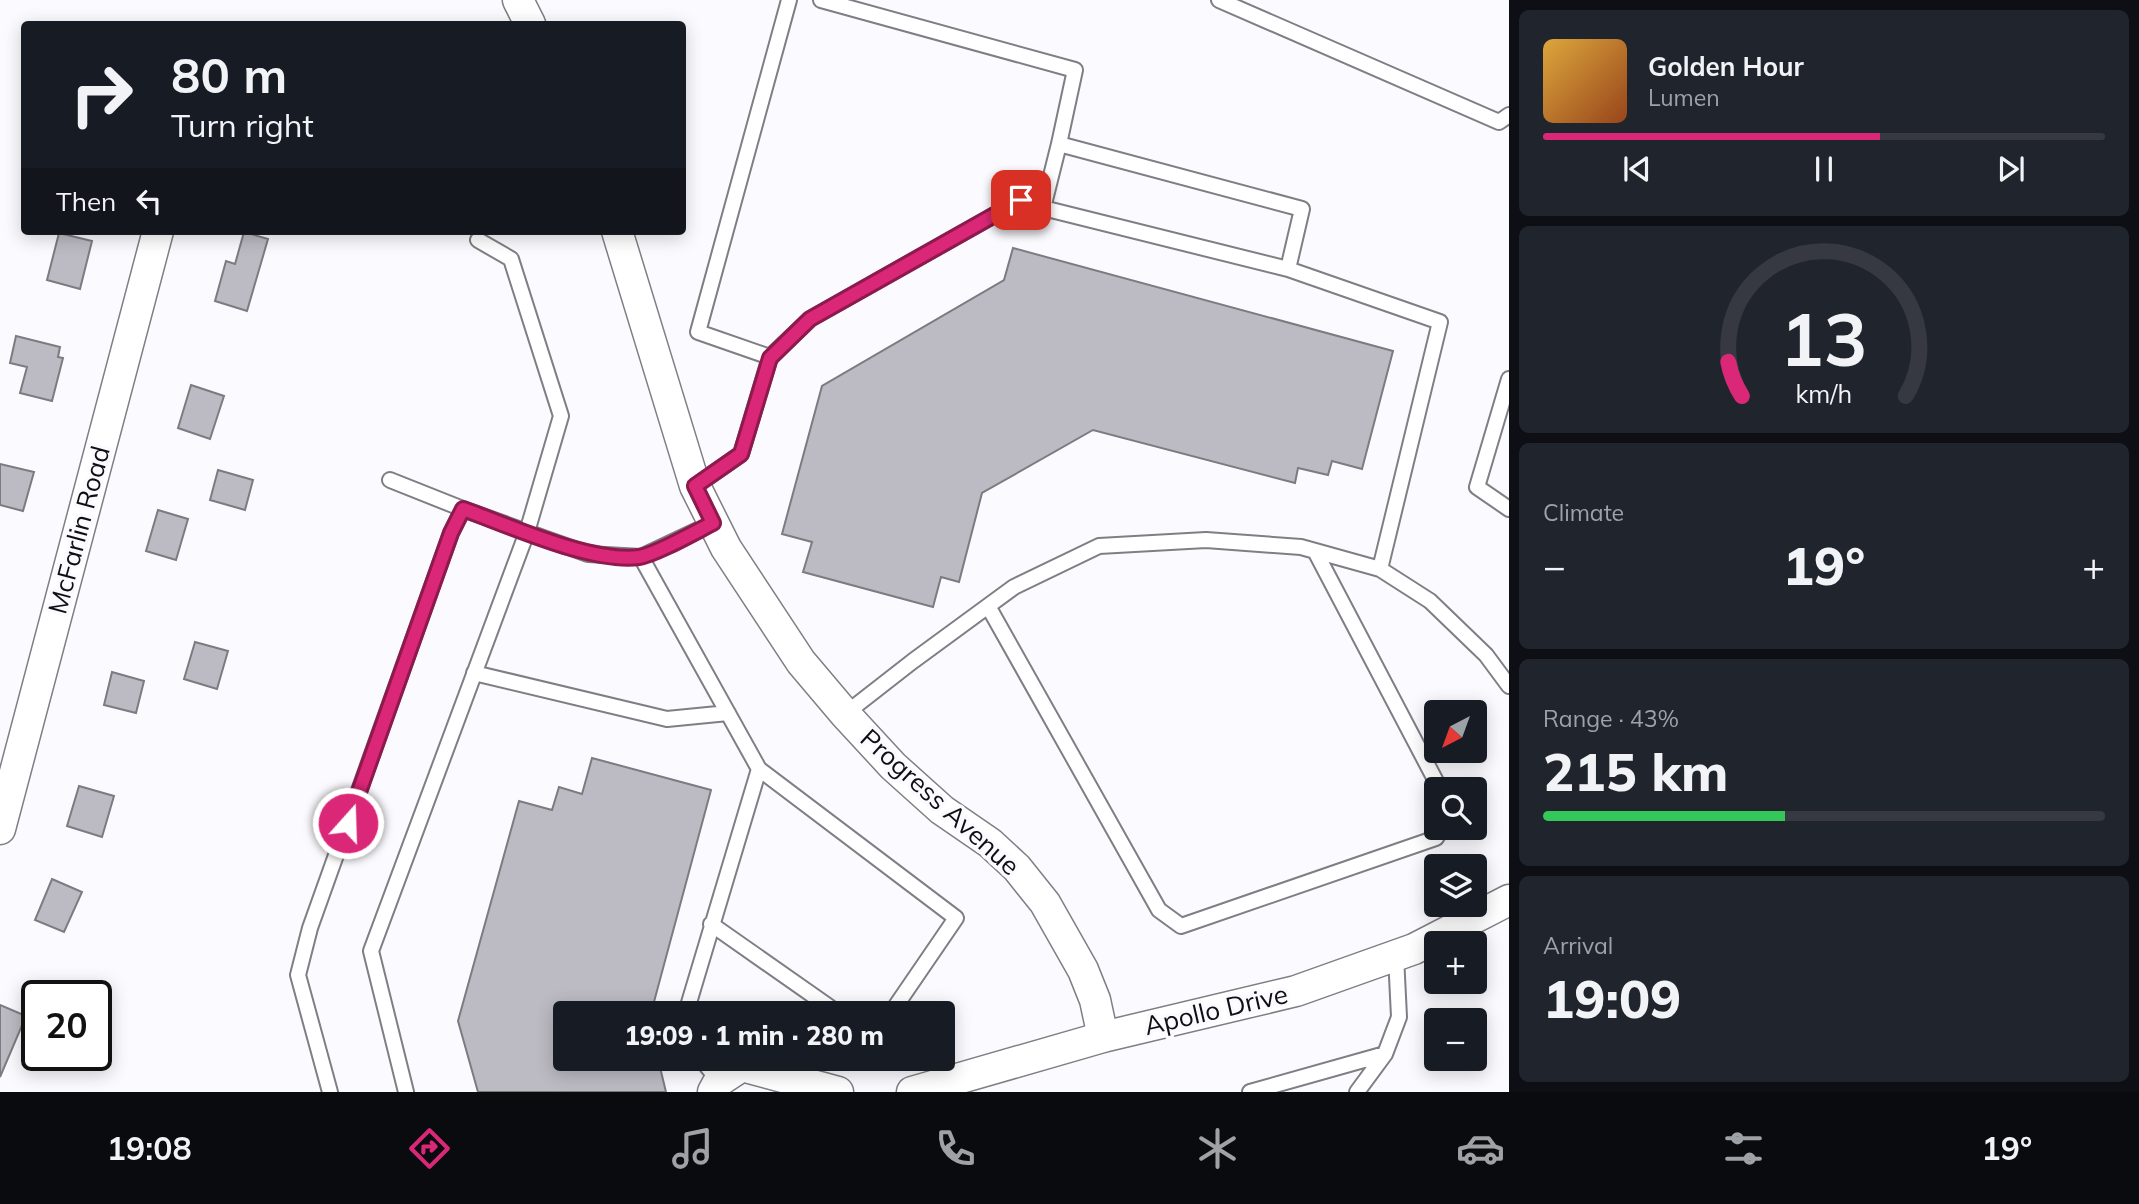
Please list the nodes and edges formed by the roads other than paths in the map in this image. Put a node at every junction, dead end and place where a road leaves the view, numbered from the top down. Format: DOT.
graph roads {
  1 [pos="519,0"];
  2 [pos="789,0"];
  3 [pos="821,0"];
  4 [pos="1219,0"];
  5 [pos="529,21"];
  6 [pos="1509,115"];
  7 [pos="1059,144"];
  8 [pos="1043,208"];
  9 [pos="157,235"];
  10 [pos="618,235"];
  11 [pos="478,240"];
  12 [pos="1288,269"];
  13 [pos="770,358"];
  14 [pos="1509,379"];
  15 [pos="390,480"];
  16 [pos="695,486"];
  17 [pos="463,509"];
  18 [pos="1509,509"];
  19 [pos="713,523"];
  20 [pos="527,532"];
  21 [pos="1315,551"];
  22 [pos="640,557"];
  23 [pos="1380,569"];
  24 [pos="988,606"];
  25 [pos="474,673"];
  26 [pos="1509,686"];
  27 [pos="728,713"];
  28 [pos="845,714"];
  29 [pos="760,769"];
  30 [pos="1434,777"];
  31 [pos="0,829"];
  32 [pos="1430,840"];
  33 [pos="1509,900"];
  34 [pos="711,924"];
  35 [pos="1396,956"];
  36 [pos="689,1001"];
  37 [pos="821,1001"];
  38 [pos="899,1001"];
  39 [pos="1103,1037"];
  40 [pos="1385,1054"];
  41 [pos="711,1077"];
  42 [pos="330,1092"];
  43 [pos="407,1092"];
  44 [pos="838,1092"];
  45 [pos="912,1092"];
  46 [pos="1250,1092"];
  47 [pos="1357,1092"];
  1 -- 5 [label="street"];
  2 -- 13 [label="lane"];
  3 -- 7 [label="lane"];
  4 -- 6 [label="lane"];
  7 -- 8 [label="lane"];
  7 -- 12 [label="lane"];
  8 -- 12 [label="lane"];
  8 -- 13 [label="lane"];
  9 -- 31 [label="street, McFarlin Road"];
  10 -- 16 [label="street, Progress Avenue"];
  11 -- 20 [label="lane"];
  12 -- 23 [label="lane"];
  13 -- 16 [label="lane"];
  14 -- 18 [label="lane"];
  15 -- 17 [label="lane"];
  16 -- 19 [label="street, Progress Avenue"];
  17 -- 20 [label="lane"];
  17 -- 42 [label="lane"];
  19 -- 22 [label="lane"];
  19 -- 28 [label="street, Progress Avenue"];
  20 -- 22 [label="lane"];
  20 -- 25 [label="lane"];
  21 -- 23 [label="lane"];
  21 -- 24 [label="lane"];
  21 -- 30 [label="lane"];
  22 -- 27 [label="lane"];
  23 -- 26 [label="lane"];
  24 -- 28 [label="lane"];
  24 -- 32 [label="lane"];
  25 -- 27 [label="lane"];
  25 -- 43 [label="lane"];
  27 -- 29 [label="lane"];
  28 -- 39 [label="street, Progress Avenue"];
  29 -- 34 [label="lane"];
  29 -- 38 [label="lane"];
  33 -- 35 [label="street, Apollo Drive"];
  34 -- 36 [label="lane"];
  34 -- 37 [label="lane"];
  35 -- 39 [label="street, Apollo Drive"];
  35 -- 40 [label="lane"];
  39 -- 45 [label="street, Apollo Drive"];
  40 -- 46 [label="lane"];
  40 -- 47 [label="lane"];
  41 -- 44 [label="street"];
}
